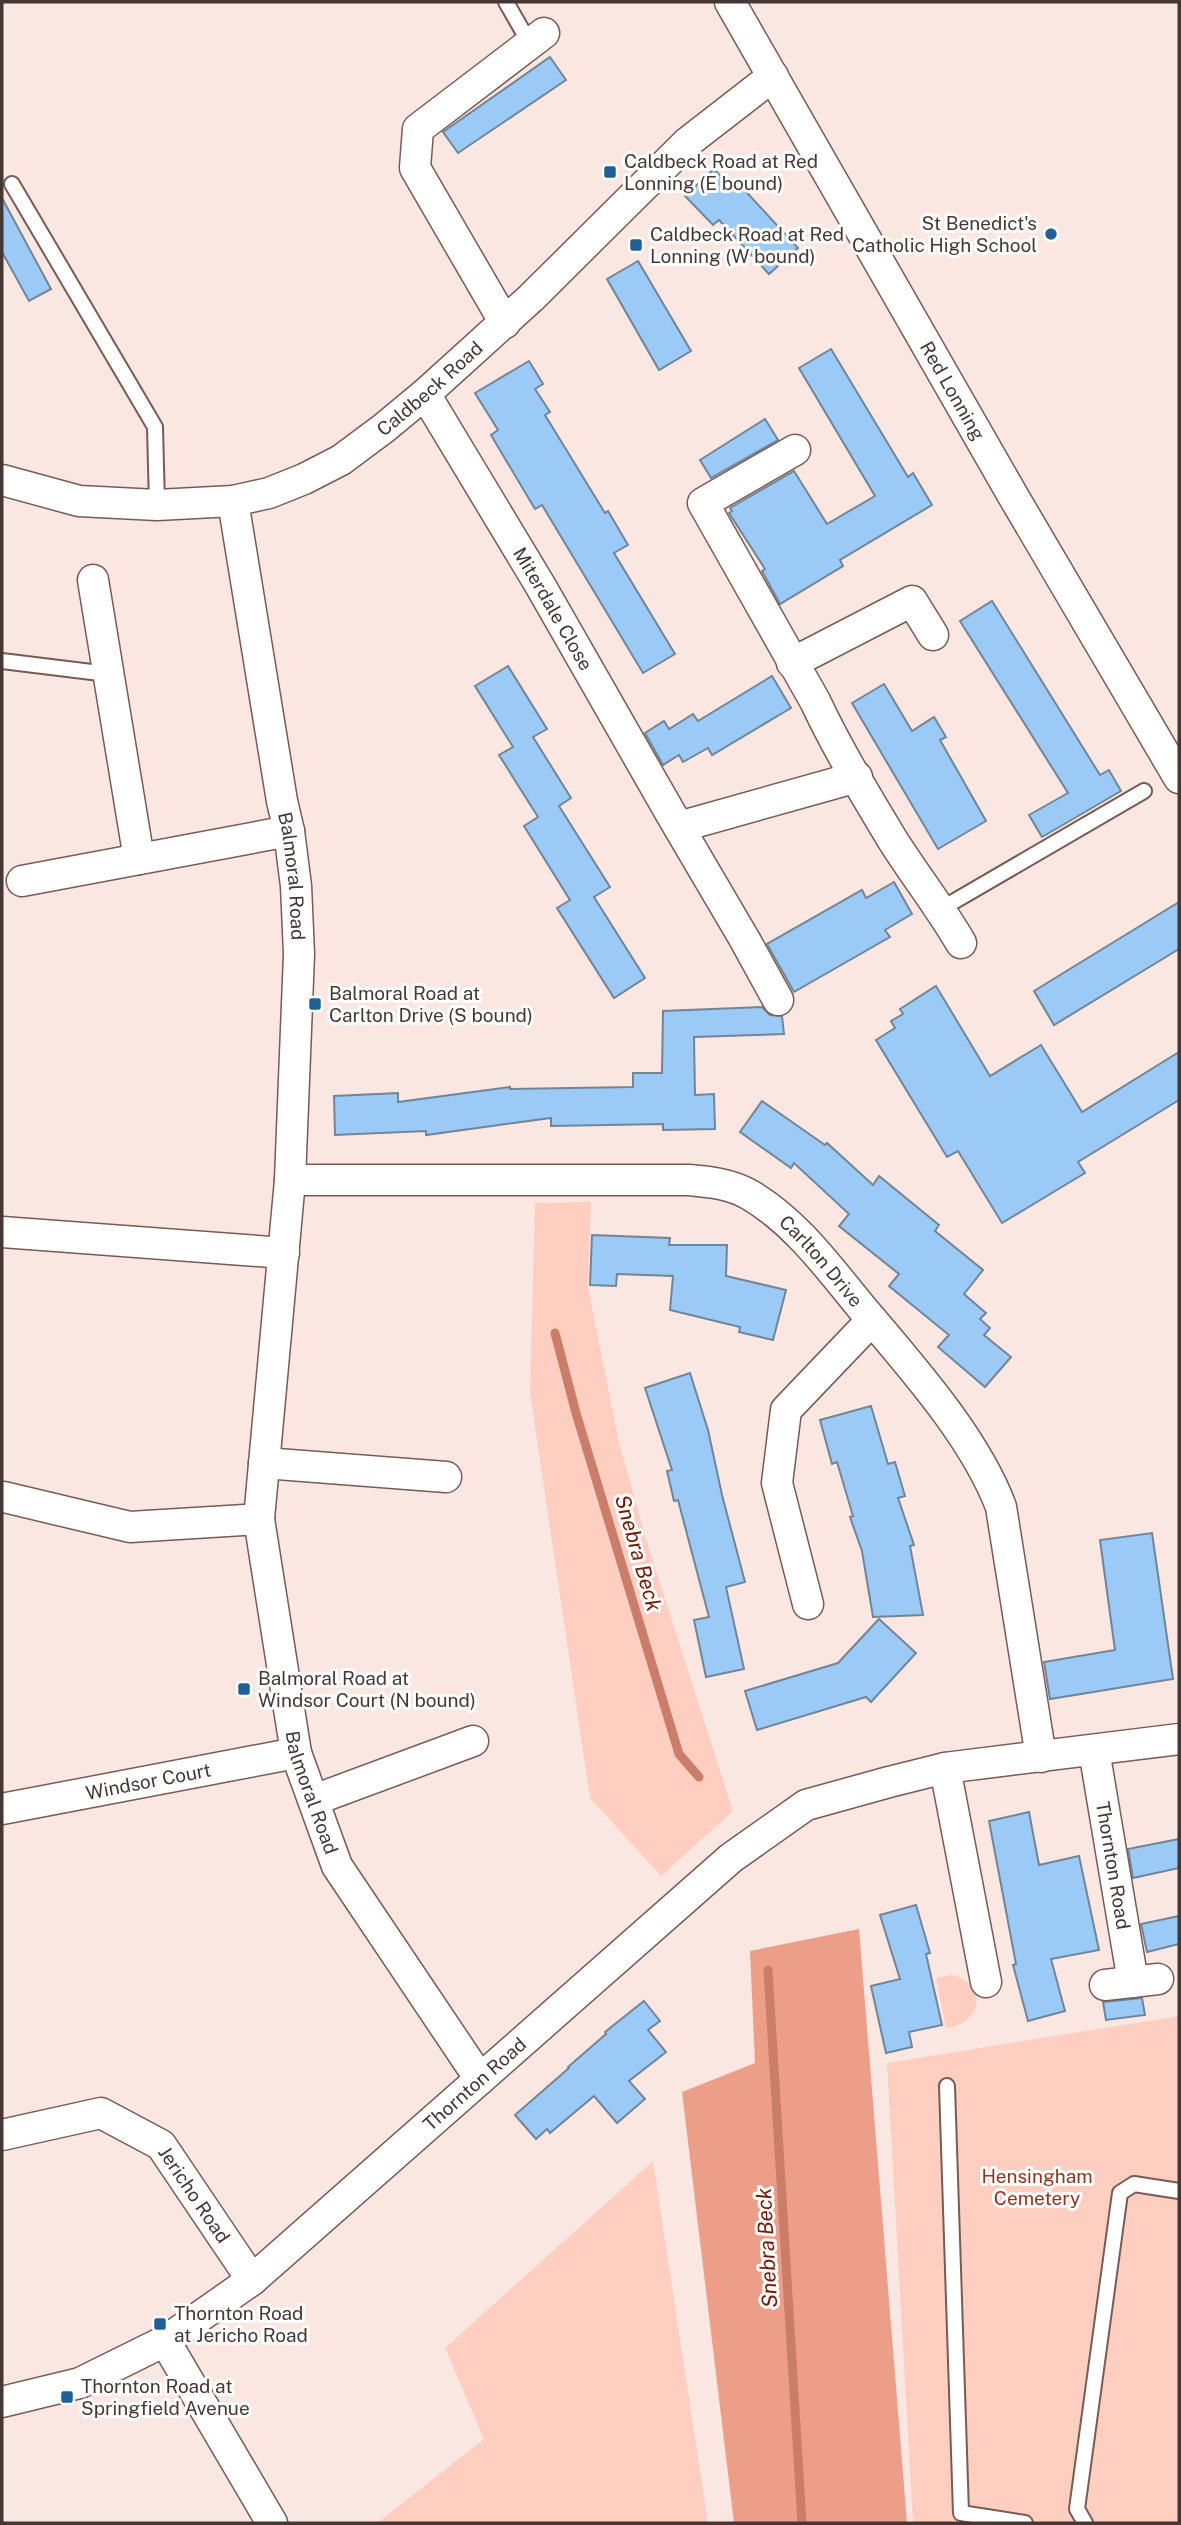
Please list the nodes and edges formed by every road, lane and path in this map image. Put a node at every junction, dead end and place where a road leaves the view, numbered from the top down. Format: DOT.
graph roads {
  1 [pos="506,2"];
  2 [pos="730,2"];
  3 [pos="537,38"];
  4 [pos="773,76"];
  5 [pos="12,184"];
  6 [pos="505,323"];
  7 [pos="425,394"];
  8 [pos="795,450"];
  9 [pos="2,480"];
  10 [pos="233,501"];
  11 [pos="157,505"];
  12 [pos="93,580"];
  13 [pos="933,635"];
  14 [pos="2,661"];
  15 [pos="792,663"];
  16 [pos="108,674"];
  17 [pos="857,777"];
  18 [pos="1179,778"];
  19 [pos="1144,791"];
  20 [pos="679,827"];
  21 [pos="289,831"];
  22 [pos="139,859"];
  23 [pos="22,881"];
  24 [pos="941,909"];
  25 [pos="961,943"];
  26 [pos="778,1000"];
  27 [pos="290,1180"];
  28 [pos="2,1232"];
  29 [pos="284,1253"];
  30 [pos="872,1320"];
  31 [pos="264,1464"];
  32 [pos="446,1477"];
  33 [pos="4,1497"];
  34 [pos="259,1519"];
  35 [pos="808,1604"];
  36 [pos="1179,1739"];
  37 [pos="473,1741"];
  38 [pos="1094,1751"];
  39 [pos="296,1753"];
  40 [pos="1041,1757"];
  41 [pos="945,1768"];
  42 [pos="314,1800"];
  43 [pos="2,1809"];
  44 [pos="974,1967"];
  45 [pos="1132,1982"];
  46 [pos="480,2079"];
  47 [pos="947,2087"];
  48 [pos="2,2135"];
  49 [pos="1179,2191"];
  50 [pos="252,2280"];
  51 [pos="164,2341"];
  52 [pos="2,2402"];
  53 [pos="272,2523"];
  54 [pos="1025,2523"];
  55 [pos="1084,2523"];
  1 -- 3 [label="lane"];
  2 -- 4 [label="street, Red Lonning"];
  3 -- 6 [label="street"];
  4 -- 6 [label="street, Caldbeck Road"];
  4 -- 18 [label="street, Red Lonning"];
  5 -- 11 [label="lane"];
  6 -- 7 [label="street, Caldbeck Road"];
  7 -- 10 [label="street, Caldbeck Road"];
  7 -- 20 [label="street, Miterdale Close"];
  8 -- 15 [label="street"];
  9 -- 11 [label="street, Caldbeck Road"];
  10 -- 11 [label="street, Caldbeck Road"];
  10 -- 21 [label="street, Balmoral Road"];
  12 -- 16 [label="street"];
  13 -- 15 [label="street"];
  14 -- 16 [label="lane"];
  15 -- 17 [label="street"];
  16 -- 22 [label="street"];
  17 -- 20 [label="street"];
  17 -- 24 [label="street"];
  19 -- 24 [label="lane"];
  20 -- 26 [label="street, Miterdale Close"];
  21 -- 22 [label="street"];
  21 -- 27 [label="street, Balmoral Road"];
  22 -- 23 [label="street"];
  24 -- 25 [label="street"];
  27 -- 29 [label="street, Balmoral Road"];
  27 -- 30 [label="street, Carlton Drive"];
  28 -- 29 [label="street"];
  29 -- 31 [label="street, Balmoral Road"];
  30 -- 35 [label="street"];
  30 -- 40 [label="street, Carlton Drive"];
  31 -- 32 [label="street"];
  31 -- 34 [label="street, Balmoral Road"];
  33 -- 34 [label="street"];
  34 -- 39 [label="street, Balmoral Road"];
  36 -- 38 [label="street, Thornton Road"];
  37 -- 42 [label="street"];
  38 -- 40 [label="street, Thornton Road"];
  38 -- 45 [label="street, Thornton Road"];
  39 -- 42 [label="street, Balmoral Road"];
  39 -- 43 [label="street, Windsor Court"];
  40 -- 41 [label="street, Thornton Road"];
  41 -- 44 [label="street"];
  41 -- 46 [label="street, Thornton Road"];
  42 -- 46 [label="street, Balmoral Road"];
  46 -- 50 [label="street, Thornton Road"];
  47 -- 54 [label="lane"];
  48 -- 50 [label="street, Jericho Road"];
  49 -- 55 [label="lane"];
  50 -- 51 [label="street, Thornton Road"];
  51 -- 52 [label="street, Thornton Road"];
  51 -- 53 [label="street"];
}
